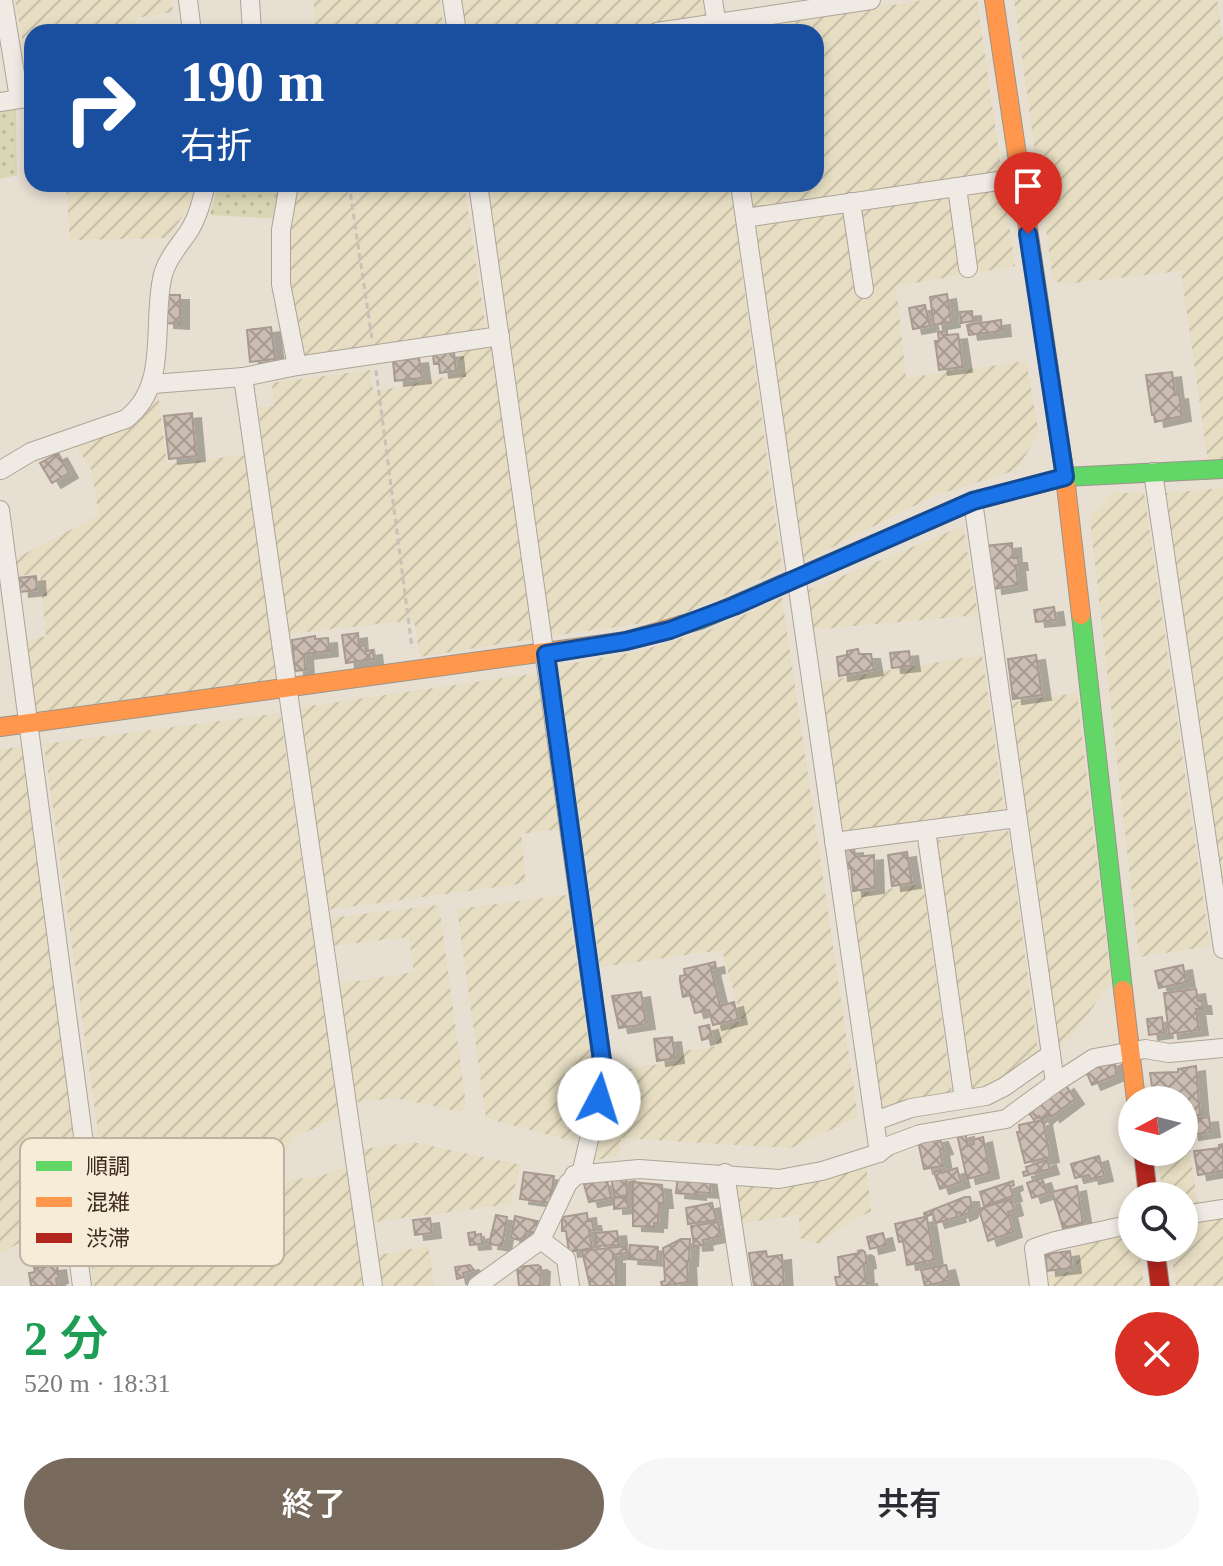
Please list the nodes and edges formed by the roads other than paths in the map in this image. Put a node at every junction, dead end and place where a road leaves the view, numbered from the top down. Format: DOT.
graph roads {
  1 [pos="3,0"];
  2 [pos="188,0"];
  3 [pos="250,0"];
  4 [pos="452,0"];
  5 [pos="713,0"];
  6 [pos="871,0"];
  7 [pos="994,0"];
  8 [pos="191,24"];
  9 [pos="252,24"];
  10 [pos="456,24"];
  11 [pos="716,24"];
  12 [pos="739,24"];
  13 [pos="17,99"];
  14 [pos="1019,178"];
  15 [pos="957,187"];
  16 [pos="203,192"];
  17 [pos="288,192"];
  18 [pos="479,192"];
  19 [pos="741,192"];
  20 [pos="851,202"];
  21 [pos="745,218"];
  22 [pos="968,268"];
  23 [pos="864,289"];
  24 [pos="500,336"];
  25 [pos="297,366"];
  26 [pos="243,377"];
  27 [pos="153,384"];
  28 [pos="1223,469"];
  29 [pos="0,472"];
  30 [pos="1153,472"];
  31 [pos="1065,477"];
  32 [pos="973,501"];
  33 [pos="0,510"];
  34 [pos="797,578"];
  35 [pos="546,654"];
  36 [pos="288,689"];
  37 [pos="29,723"];
  38 [pos="0,727"];
  39 [pos="1017,818"];
  40 [pos="926,830"];
  41 [pos="834,842"];
  42 [pos="1223,949"];
  43 [pos="1223,1048"];
  44 [pos="1130,1051"];
  45 [pos="1051,1054"];
  46 [pos="1055,1083"];
  47 [pos="1134,1086"];
  48 [pos="964,1099"];
  49 [pos="875,1121"];
  50 [pos="83,1138"];
  51 [pos="879,1153"];
  52 [pos="725,1173"];
  53 [pos="574,1175"];
  54 [pos="1223,1209"];
  55 [pos="1198,1213"];
  56 [pos="1118,1227"];
  57 [pos="541,1240"];
  58 [pos="1157,1262"];
  59 [pos="79,1266"];
  60 [pos="82,1286"];
  61 [pos="373,1286"];
  62 [pos="477,1286"];
  63 [pos="570,1286"];
  64 [pos="742,1286"];
  65 [pos="1039,1286"];
  66 [pos="1160,1286"];
  1 -- 13 [label="street"];
  2 -- 8 [label="street"];
  3 -- 9 [label="street"];
  4 -- 10 [label="street"];
  5 -- 11 [label="street"];
  6 -- 12 [label="street"];
  7 -- 14 [label="street"];
  14 -- 15 [label="street"];
  14 -- 31 [label="street"];
  15 -- 20 [label="street"];
  15 -- 22 [label="street"];
  16 -- 27 [label="street"];
  17 -- 25 [label="street"];
  18 -- 24 [label="street"];
  19 -- 21 [label="street"];
  20 -- 21 [label="street"];
  20 -- 23 [label="street"];
  21 -- 34 [label="street"];
  24 -- 25 [label="street"];
  24 -- 35 [label="street"];
  25 -- 26 [label="street"];
  26 -- 27 [label="street"];
  26 -- 36 [label="street"];
  27 -- 29 [label="street"];
  28 -- 30 [label="street"];
  30 -- 31 [label="street"];
  30 -- 42 [label="street"];
  31 -- 32 [label="street"];
  31 -- 44 [label="street"];
  32 -- 34 [label="street"];
  32 -- 39 [label="street"];
  33 -- 37 [label="street"];
  34 -- 35 [label="street"];
  34 -- 41 [label="street"];
  35 -- 36 [label="street"];
  35 -- 53 [label="street"];
  36 -- 37 [label="street"];
  36 -- 61 [label="street"];
  37 -- 38 [label="street"];
  37 -- 50 [label="street"];
  39 -- 40 [label="street"];
  39 -- 45 [label="street"];
  40 -- 41 [label="street"];
  40 -- 48 [label="street"];
  41 -- 49 [label="street"];
  43 -- 44 [label="street"];
  44 -- 46 [label="street"];
  44 -- 47 [label="street"];
  45 -- 46 [label="street"];
  45 -- 48 [label="street"];
  46 -- 51 [label="street"];
  48 -- 49 [label="street"];
  49 -- 51 [label="street"];
  51 -- 52 [label="street"];
  52 -- 53 [label="street"];
  52 -- 64 [label="street"];
  53 -- 57 [label="street"];
  54 -- 55 [label="street"];
  56 -- 65 [label="street"];
  57 -- 62 [label="street"];
  57 -- 63 [label="street"];
  58 -- 66 [label="street"];
  59 -- 60 [label="street"];
}
